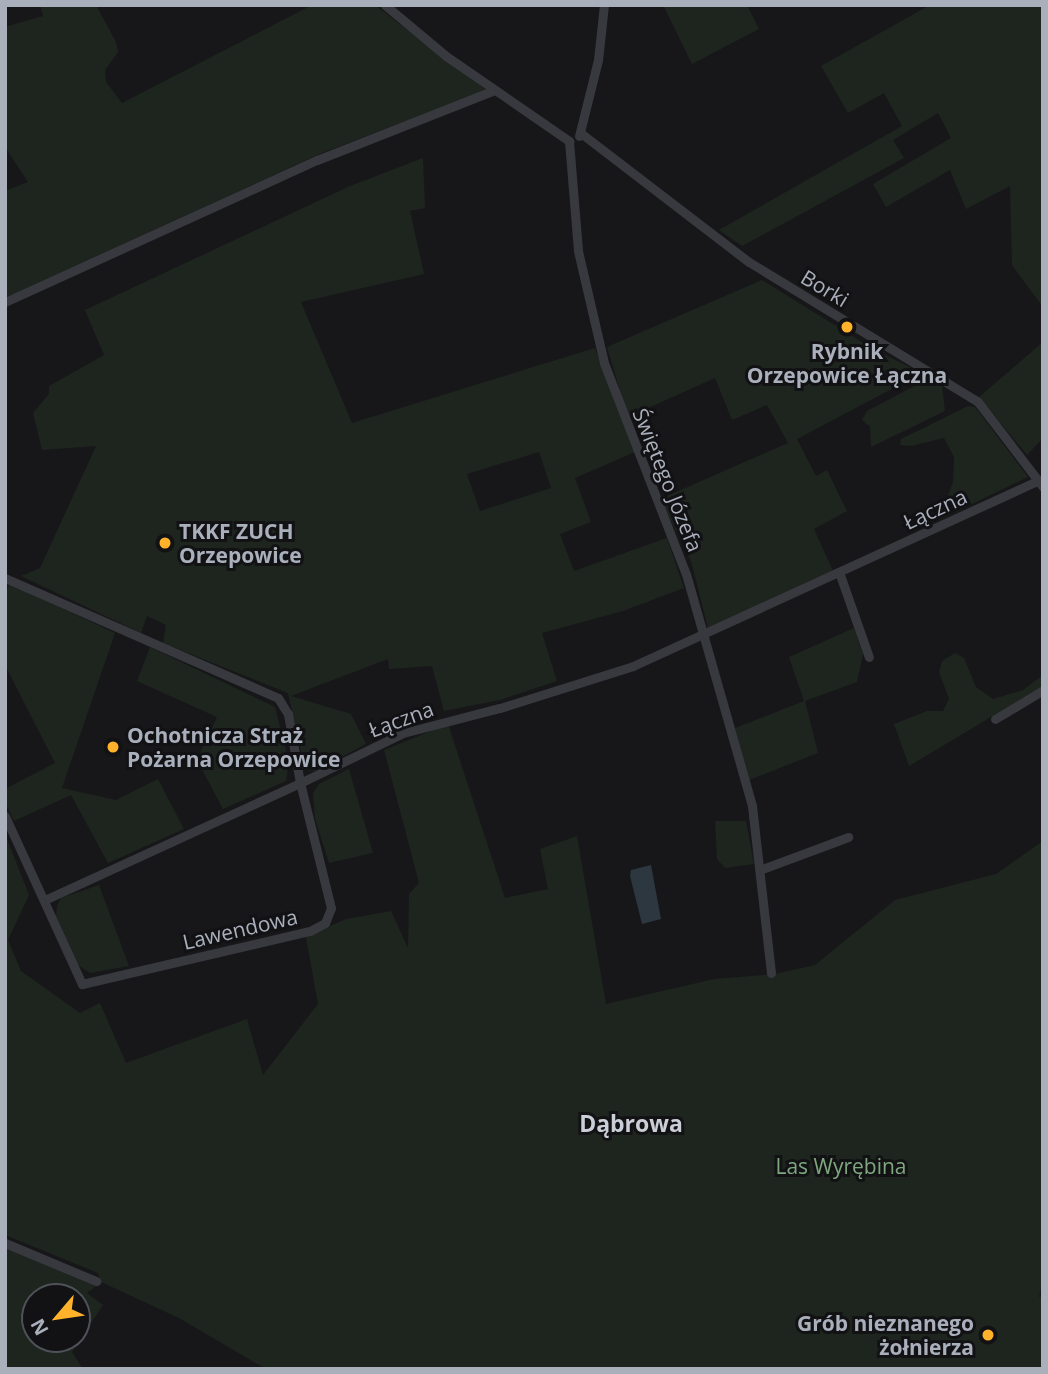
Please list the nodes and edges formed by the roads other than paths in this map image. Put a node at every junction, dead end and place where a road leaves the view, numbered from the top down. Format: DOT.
graph roads {
  1 [pos="385,5"];
  2 [pos="604,5"];
  3 [pos="495,90"];
  4 [pos="582,134"];
  5 [pos="569,141"];
  6 [pos="5,302"];
  7 [pos="1040,484"];
  8 [pos="839,572"];
  9 [pos="7,581"];
  10 [pos="705,634"];
  11 [pos="870,657"];
  12 [pos="1043,690"];
  13 [pos="995,719"];
  14 [pos="300,783"];
  15 [pos="5,816"];
  16 [pos="848,837"];
  17 [pos="762,869"];
  18 [pos="45,900"];
  19 [pos="771,973"];
  20 [pos="5,1243"];
  21 [pos="96,1281"];
  1 -- 3 [label="street"];
  2 -- 4 [label="street"];
  3 -- 5 [label="street"];
  3 -- 6 [label="street"];
  4 -- 5 [label="street"];
  4 -- 7 [label="street, Borki"];
  5 -- 10 [label="street, Świętego Józefa"];
  7 -- 8 [label="street, Łączna"];
  8 -- 10 [label="street, Łączna"];
  8 -- 11 [label="street"];
  9 -- 14 [label="street"];
  10 -- 14 [label="street, Łączna"];
  10 -- 17 [label="street, Świętego Józefa"];
  12 -- 13 [label="street"];
  14 -- 18 [label="street"];
  14 -- 18 [label="street, Lawendowa"];
  15 -- 18 [label="street, Lawendowa"];
  16 -- 17 [label="street"];
  17 -- 19 [label="street, Świętego Józefa"];
  20 -- 21 [label="street"];
}
